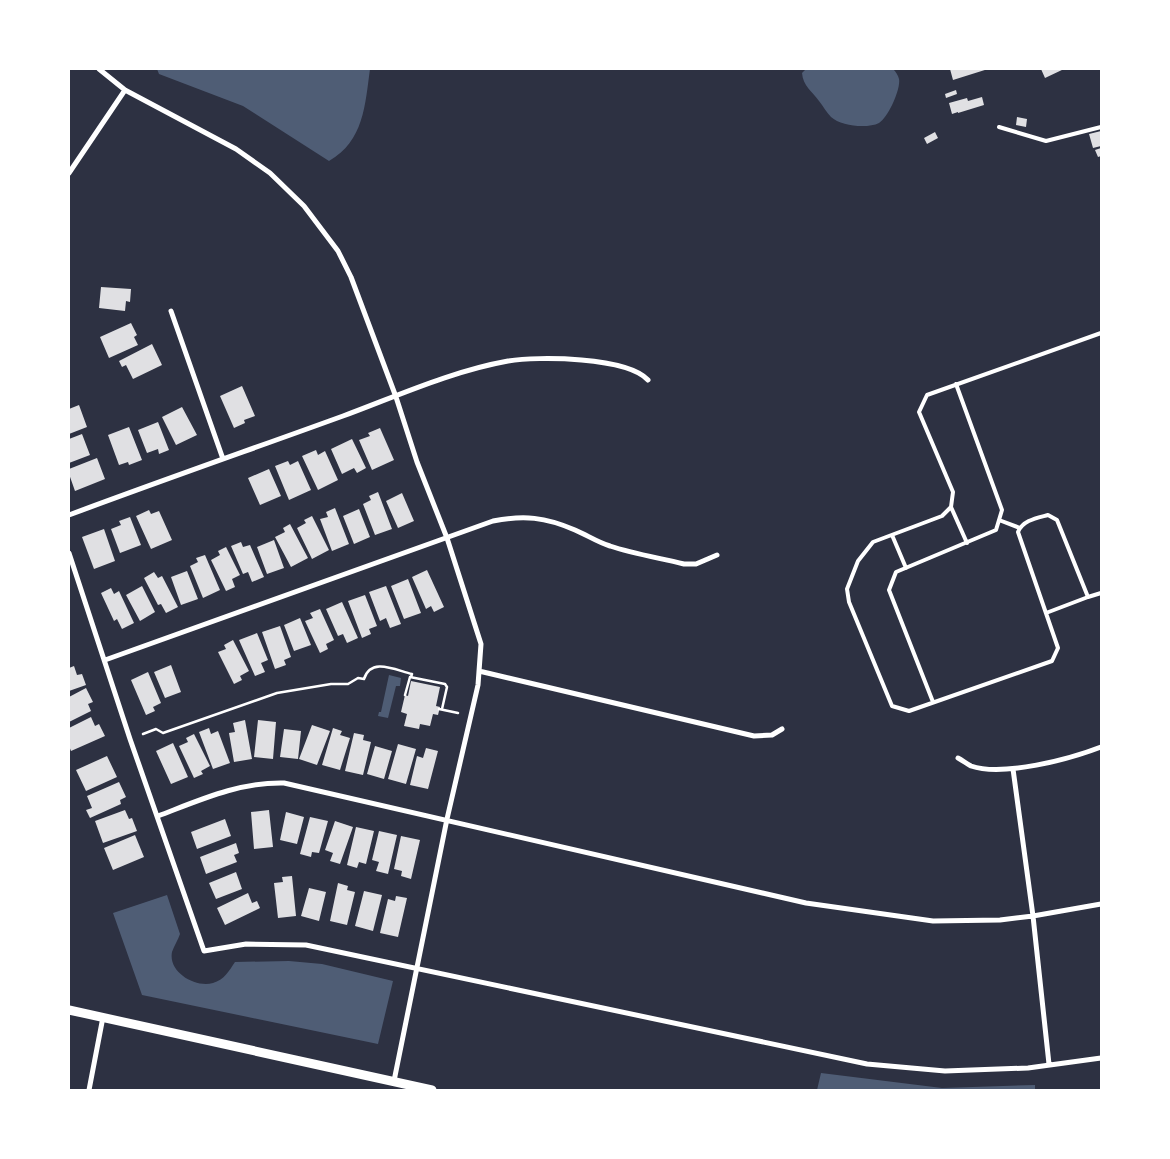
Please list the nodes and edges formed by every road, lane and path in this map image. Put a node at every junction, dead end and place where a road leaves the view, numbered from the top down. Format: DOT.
graph roads {
  1 [pos="98,69"];
  2 [pos="125,90"];
  3 [pos="999,127"];
  4 [pos="1101,127"];
  5 [pos="69,173"];
  6 [pos="172,311"];
  7 [pos="1101,333"];
  8 [pos="648,380"];
  9 [pos="956,384"];
  10 [pos="396,396"];
  11 [pos="223,459"];
  12 [pos="951,507"];
  13 [pos="69,515"];
  14 [pos="999,520"];
  15 [pos="1020,528"];
  16 [pos="892,535"];
  17 [pos="447,538"];
  18 [pos="967,543"];
  19 [pos="69,553"];
  20 [pos="717,555"];
  21 [pos="906,568"];
  22 [pos="1101,593"];
  23 [pos="1088,597"];
  24 [pos="1046,613"];
  25 [pos="105,660"];
  26 [pos="480,671"];
  27 [pos="412,677"];
  28 [pos="405,695"];
  29 [pos="933,702"];
  30 [pos="458,713"];
  31 [pos="782,730"];
  32 [pos="142,734"];
  33 [pos="1101,747"];
  34 [pos="958,758"];
  35 [pos="1013,769"];
  36 [pos="158,816"];
  37 [pos="447,819"];
  38 [pos="1101,904"];
  39 [pos="1033,916"];
  40 [pos="418,968"];
  41 [pos="69,1010"];
  42 [pos="103,1017"];
  43 [pos="1101,1058"];
  44 [pos="1049,1064"];
  45 [pos="394,1082"];
  46 [pos="89,1090"];
  47 [pos="432,1090"];
  1 -- 2 [label="street"];
  2 -- 5 [label="street"];
  2 -- 10 [label="street"];
  3 -- 4 [label="lane"];
  6 -- 11 [label="street"];
  7 -- 9 [label="lane"];
  8 -- 10 [label="street"];
  9 -- 12 [label="lane"];
  9 -- 14 [label="lane"];
  10 -- 11 [label="street"];
  10 -- 17 [label="street"];
  11 -- 13 [label="street"];
  12 -- 16 [label="lane"];
  12 -- 18 [label="lane"];
  14 -- 15 [label="lane"];
  14 -- 18 [label="lane"];
  15 -- 23 [label="lane"];
  15 -- 24 [label="lane"];
  16 -- 21 [label="lane"];
  16 -- 29 [label="lane"];
  17 -- 20 [label="street"];
  17 -- 25 [label="street"];
  17 -- 26 [label="street"];
  18 -- 21 [label="lane"];
  19 -- 25 [label="street"];
  21 -- 29 [label="lane"];
  22 -- 23 [label="lane"];
  23 -- 24 [label="lane"];
  24 -- 29 [label="lane"];
  25 -- 36 [label="street"];
  26 -- 31 [label="street"];
  26 -- 37 [label="street"];
  27 -- 28 [label="path"];
  27 -- 30 [label="path"];
  27 -- 32 [label="path"];
  33 -- 35 [label="street"];
  34 -- 35 [label="street"];
  35 -- 39 [label="street"];
  36 -- 37 [label="street"];
  36 -- 40 [label="street"];
  37 -- 39 [label="street"];
  37 -- 40 [label="street"];
  38 -- 39 [label="street"];
  39 -- 44 [label="street"];
  40 -- 44 [label="street"];
  40 -- 45 [label="street"];
  41 -- 42 [label="street"];
  42 -- 45 [label="street"];
  42 -- 46 [label="street"];
  43 -- 44 [label="street"];
  45 -- 47 [label="street"];
}
